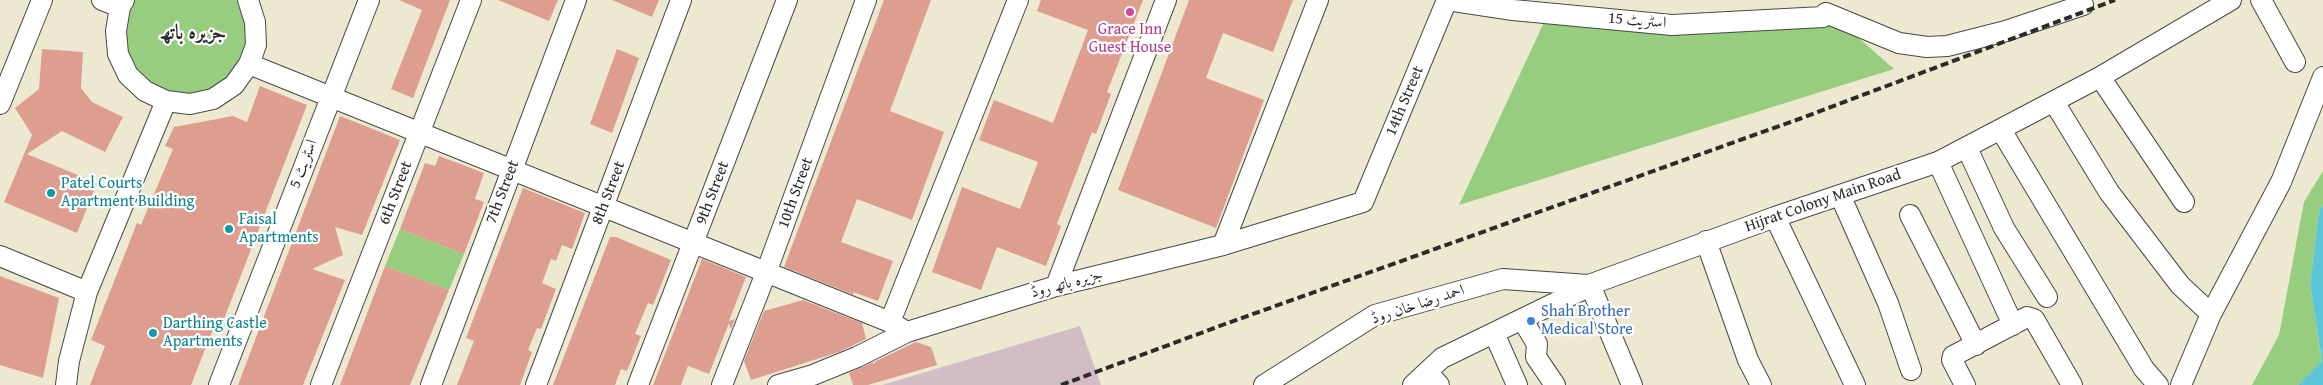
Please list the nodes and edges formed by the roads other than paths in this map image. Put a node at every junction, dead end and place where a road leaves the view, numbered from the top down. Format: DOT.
graph roads {
  1 [pos="42,0"];
  2 [pos="248,0"];
  3 [pos="369,0"];
  4 [pos="471,0"];
  5 [pos="576,0"];
  6 [pos="681,0"];
  7 [pos="787,0"];
  8 [pos="866,0"];
  9 [pos="1018,0"];
  10 [pos="1166,0"];
  11 [pos="1318,0"];
  12 [pos="1447,0"];
  13 [pos="2231,0"];
  14 [pos="2261,0"];
  15 [pos="115,2"];
  16 [pos="1826,6"];
  17 [pos="2083,6"];
  18 [pos="2295,62"];
  19 [pos="249,64"];
  20 [pos="2100,77"];
  21 [pos="2323,77"];
  22 [pos="330,97"];
  23 [pos="166,101"];
  24 [pos="2054,102"];
  25 [pos="0,104"];
  26 [pos="2001,130"];
  27 [pos="419,133"];
  28 [pos="1967,148"];
  29 [pos="1938,162"];
  30 [pos="512,170"];
  31 [pos="1840,195"];
  32 [pos="1363,202"];
  33 [pos="2184,202"];
  34 [pos="604,207"];
  35 [pos="1910,215"];
  36 [pos="1775,217"];
  37 [pos="1706,241"];
  38 [pos="693,243"];
  39 [pos="1222,245"];
  40 [pos="0,256"];
  41 [pos="766,273"];
  42 [pos="1056,286"];
  43 [pos="1590,286"];
  44 [pos="87,292"];
  45 [pos="2047,297"];
  46 [pos="2212,314"];
  47 [pos="1522,319"];
  48 [pos="2013,325"];
  49 [pos="899,327"];
  50 [pos="1494,333"];
  51 [pos="1976,345"];
  52 [pos="1912,370"];
  53 [pos="1427,381"];
  54 [pos="66,385"];
  55 [pos="219,385"];
  56 [pos="321,385"];
  57 [pos="431,385"];
  58 [pos="536,385"];
  59 [pos="638,385"];
  60 [pos="722,385"];
  61 [pos="778,385"];
  62 [pos="1264,385"];
  63 [pos="1517,385"];
  64 [pos="1554,385"];
  65 [pos="1632,385"];
  66 [pos="1761,385"];
  67 [pos="1856,385"];
  68 [pos="1965,385"];
  69 [pos="2072,385"];
  70 [pos="2158,385"];
  71 [pos="2181,385"];
  1 -- 25 [label="street"];
  2 -- 19 [label="street"];
  3 -- 22 [label="street, اسٹریٹ 5"];
  4 -- 27 [label="street, 6th Street"];
  5 -- 30 [label="street, 7th Street"];
  6 -- 34 [label="street, 8th Street"];
  7 -- 38 [label="street, 9th Street"];
  8 -- 41 [label="street, 10th Street"];
  9 -- 49 [label="street"];
  10 -- 42 [label="street"];
  11 -- 39 [label="street"];
  12 -- 16 [label="street, اسٹریٹ 15"];
  12 -- 32 [label="street, 14th Street"];
  13 -- 20 [label="street, Hijrat Colony Main Road"];
  14 -- 18 [label="street"];
  15 -- 23 [label="street"];
  16 -- 17 [label="street"];
  19 -- 22 [label="street"];
  19 -- 23 [label="street"];
  20 -- 24 [label="street, Hijrat Colony Main Road"];
  20 -- 33 [label="street"];
  21 -- 46 [label="street"];
  22 -- 27 [label="street"];
  22 -- 55 [label="street, اسٹریٹ 5"];
  23 -- 44 [label="street"];
  24 -- 26 [label="street, Hijrat Colony Main Road"];
  24 -- 46 [label="street"];
  26 -- 28 [label="street, Hijrat Colony Main Road"];
  26 -- 70 [label="street"];
  27 -- 30 [label="street"];
  27 -- 56 [label="street, 6th Street"];
  28 -- 29 [label="street, Hijrat Colony Main Road"];
  28 -- 45 [label="street"];
  29 -- 31 [label="street, Hijrat Colony Main Road"];
  29 -- 48 [label="street"];
  30 -- 34 [label="street"];
  30 -- 57 [label="street, 7th Street"];
  31 -- 36 [label="street, Hijrat Colony Main Road"];
  31 -- 52 [label="street"];
  32 -- 39 [label="street, جزیرہ باتھ روڈ"];
  34 -- 38 [label="street"];
  34 -- 58 [label="street, 8th Street"];
  35 -- 51 [label="street"];
  36 -- 37 [label="street, Hijrat Colony Main Road"];
  36 -- 67 [label="street"];
  37 -- 43 [label="street, Hijrat Colony Main Road"];
  37 -- 66 [label="street"];
  38 -- 41 [label="street"];
  38 -- 59 [label="street, 9th Street"];
  39 -- 42 [label="street, جزیرہ باتھ روڈ"];
  40 -- 44 [label="street"];
  41 -- 49 [label="street"];
  41 -- 60 [label="street, 10th Street"];
  42 -- 49 [label="street, جزیرہ باتھ روڈ"];
  43 -- 47 [label="street, Hijrat Colony Main Road"];
  43 -- 62 [label="street, احمد رضا خان روڈ"];
  43 -- 65 [label="street"];
  44 -- 54 [label="street"];
  46 -- 71 [label="street"];
  47 -- 50 [label="street, Hijrat Colony Main Road"];
  47 -- 64 [label="street"];
  48 -- 51 [label="street"];
  48 -- 69 [label="street"];
  49 -- 61 [label="street, جزیرہ باتھ روڈ"];
  50 -- 53 [label="street, Hijrat Colony Main Road"];
  50 -- 63 [label="street"];
  51 -- 68 [label="street"];
}
